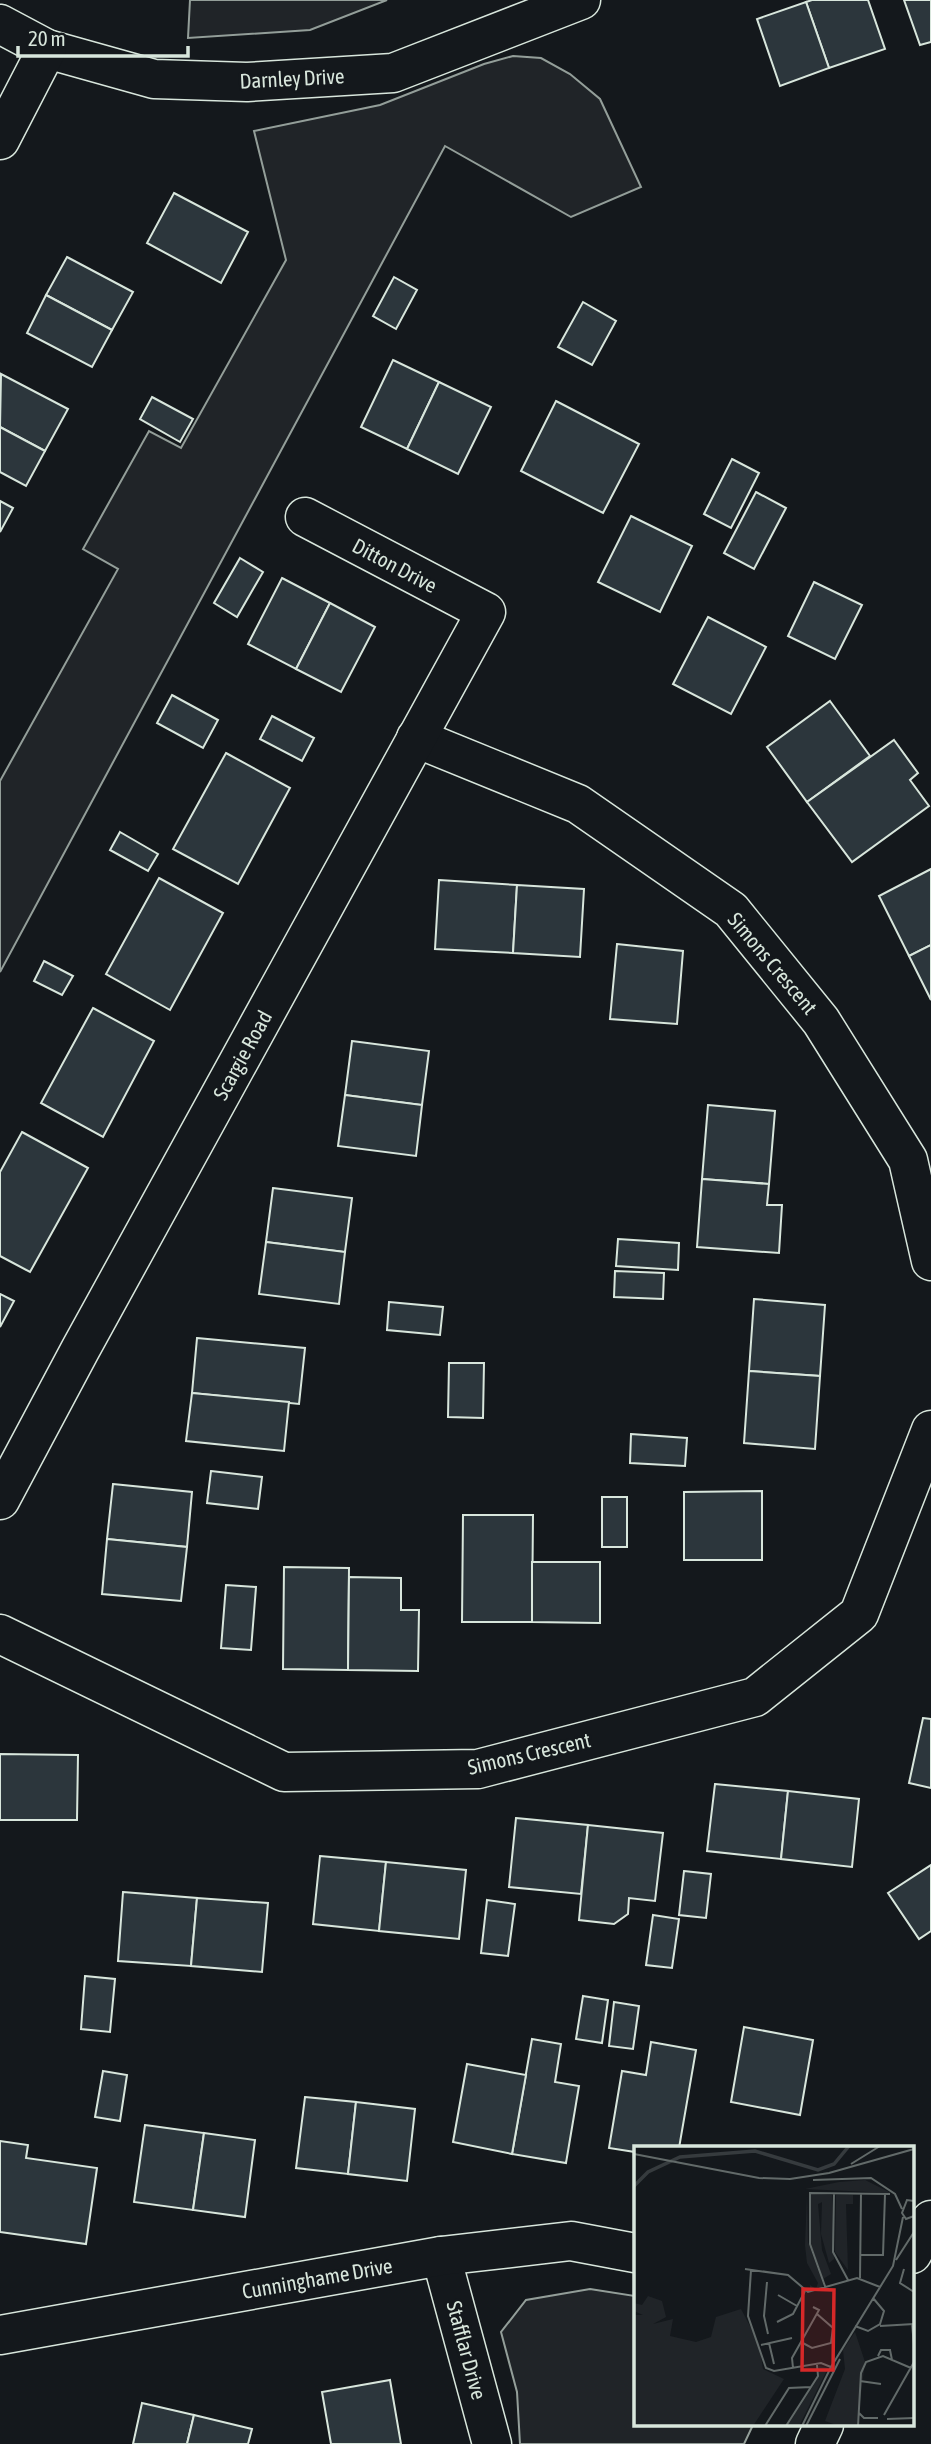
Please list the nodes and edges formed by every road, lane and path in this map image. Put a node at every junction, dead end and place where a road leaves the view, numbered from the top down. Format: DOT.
graph roads {
  1 [pos="581,0"];
  2 [pos="0,24"];
  3 [pos="47,49"];
  4 [pos="0,139"];
  5 [pos="305,517"];
  6 [pos="486,612"];
  7 [pos="416,738"];
  8 [pos="931,1261"];
  9 [pos="931,1430"];
  10 [pos="0,1500"];
  11 [pos="0,1634"];
  12 [pos="931,2220"];
  13 [pos="914,2250"];
  14 [pos="634,2253"];
  15 [pos="441,2256"];
  16 [pos="0,2335"];
  17 [pos="824,2426"];
  18 [pos="492,2444"];
  19 [pos="815,2444"];
  1 -- 3 [label="street, Darnley Drive"];
  2 -- 3 [label="street, Darnley Drive"];
  3 -- 4 [label="street"];
  5 -- 6 [label="street, Ditton Drive"];
  6 -- 7 [label="street, Scargie Road"];
  7 -- 8 [label="street, Simons Crescent"];
  7 -- 10 [label="street, Scargie Road"];
  9 -- 11 [label="street, Simons Crescent"];
  12 -- 13 [label="street"];
  14 -- 15 [label="street, Cunninghame Drive"];
  15 -- 16 [label="street, Cunninghame Drive"];
  15 -- 18 [label="street, Stafflar Drive"];
  17 -- 19 [label="street"];
}
